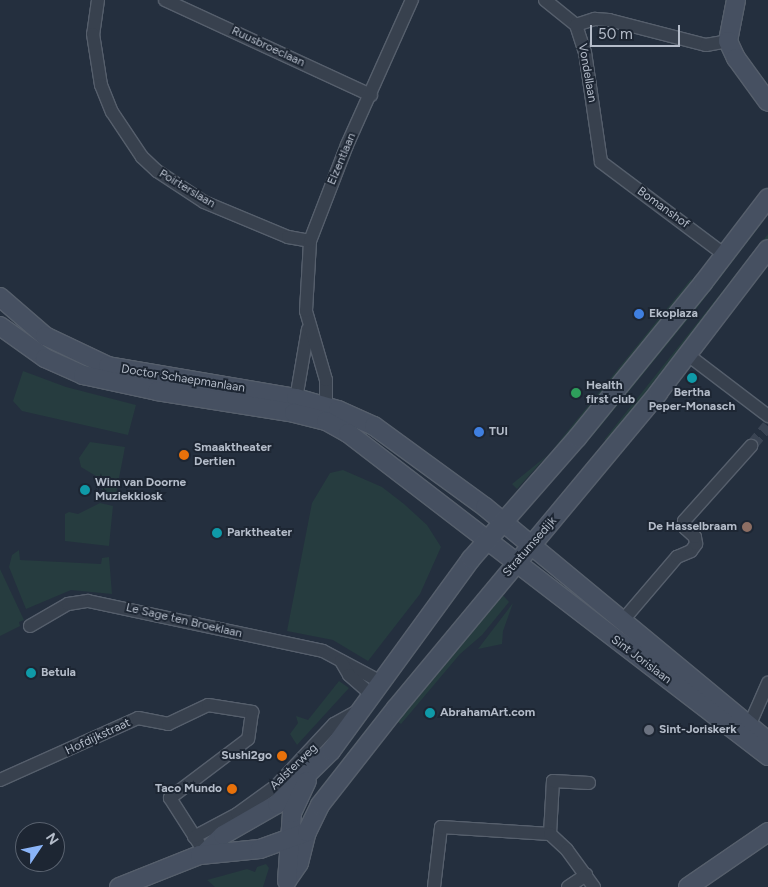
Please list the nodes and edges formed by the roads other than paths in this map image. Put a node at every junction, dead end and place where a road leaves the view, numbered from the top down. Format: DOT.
graph roads {
  1 [pos="98,0"];
  2 [pos="165,0"];
  3 [pos="412,0"];
  4 [pos="545,0"];
  5 [pos="736,0"];
  6 [pos="576,25"];
  7 [pos="728,41"];
  8 [pos="762,83"];
  9 [pos="371,95"];
  10 [pos="768,102"];
  11 [pos="601,162"];
  12 [pos="768,198"];
  13 [pos="310,241"];
  14 [pos="768,249"];
  15 [pos="725,255"];
  16 [pos="0,297"];
  17 [pos="0,326"];
  18 [pos="308,326"];
  19 [pos="688,355"];
  20 [pos="295,406"];
  21 [pos="326,414"];
  22 [pos="768,416"];
  23 [pos="750,446"];
  24 [pos="503,521"];
  25 [pos="488,539"];
  26 [pos="531,545"];
  27 [pos="516,562"];
  28 [pos="624,619"];
  29 [pos="30,626"];
  30 [pos="768,683"];
  31 [pos="372,695"];
  32 [pos="747,732"];
  33 [pos="768,741"];
  34 [pos="768,756"];
  35 [pos="312,772"];
  36 [pos="0,780"];
  37 [pos="589,783"];
  38 [pos="307,832"];
  39 [pos="768,832"];
  40 [pos="550,834"];
  41 [pos="194,837"];
  42 [pos="290,840"];
  43 [pos="205,853"];
  44 [pos="586,875"];
  45 [pos="286,884"];
  46 [pos="119,887"];
  47 [pos="434,887"];
  48 [pos="568,887"];
  49 [pos="594,887"];
  50 [pos="688,887"];
  1 -- 13 [label="street, Poirterslaan"];
  2 -- 9 [label="street, Ruusbroeclaan"];
  3 -- 9 [label="street, Elzentlaan"];
  4 -- 6 [label="street"];
  5 -- 7 [label="main road"];
  6 -- 7 [label="street"];
  6 -- 11 [label="street, Vondellaan"];
  7 -- 8 [label="main road"];
  8 -- 10 [label="main road"];
  9 -- 13 [label="street, Elzentlaan"];
  11 -- 15 [label="street, Bomanshof"];
  12 -- 15 [label="main road"];
  13 -- 18 [label="street, Elzentlaan"];
  14 -- 19 [label="main road, Stratumsedijk"];
  15 -- 24 [label="main road"];
  16 -- 20 [label="main road, Doctor Schaepmanlaan"];
  17 -- 20 [label="main road, Doctor Schaepmanlaan"];
  18 -- 20 [label="street, Elzentlaan"];
  18 -- 21 [label="street, Elzentlaan"];
  19 -- 22 [label="street"];
  19 -- 26 [label="main road, Stratumsedijk"];
  20 -- 21 [label="main road"];
  21 -- 24 [label="main road"];
  21 -- 25 [label="main road"];
  23 -- 28 [label="street"];
  24 -- 25 [label="main road"];
  24 -- 26 [label="main road, Sint Jorislaan"];
  25 -- 27 [label="main road, Sint Jorislaan"];
  25 -- 31 [label="main road"];
  26 -- 27 [label="main road, Stratumsedijk"];
  26 -- 28 [label="main road, Sint Jorislaan"];
  27 -- 32 [label="main road, Sint Jorislaan"];
  27 -- 38 [label="main road, Stratumsedijk"];
  28 -- 32 [label="main road, Sint Jorislaan"];
  29 -- 31 [label="street, Le Sage ten Broeklaan"];
  30 -- 32 [label="street"];
  31 -- 35 [label="main road"];
  31 -- 41 [label="street, Aalsterweg"];
  32 -- 33 [label="main road, Sint Jorislaan"];
  32 -- 34 [label="main road, Sint Jorislaan"];
  35 -- 42 [label="main road"];
  35 -- 43 [label="main road, Aalsterweg"];
  36 -- 41 [label="street, Hofdijkstraat"];
  37 -- 40 [label="street"];
  38 -- 42 [label="main road"];
  38 -- 45 [label="main road, Stratumsedijk"];
  39 -- 50 [label="main road"];
  40 -- 44 [label="street"];
  40 -- 47 [label="street"];
  41 -- 43 [label="street"];
  42 -- 43 [label="main road, Aalsterweg"];
  42 -- 45 [label="main road"];
  43 -- 46 [label="main road, Aalsterweg"];
  44 -- 48 [label="street"];
  44 -- 49 [label="street"];
}
